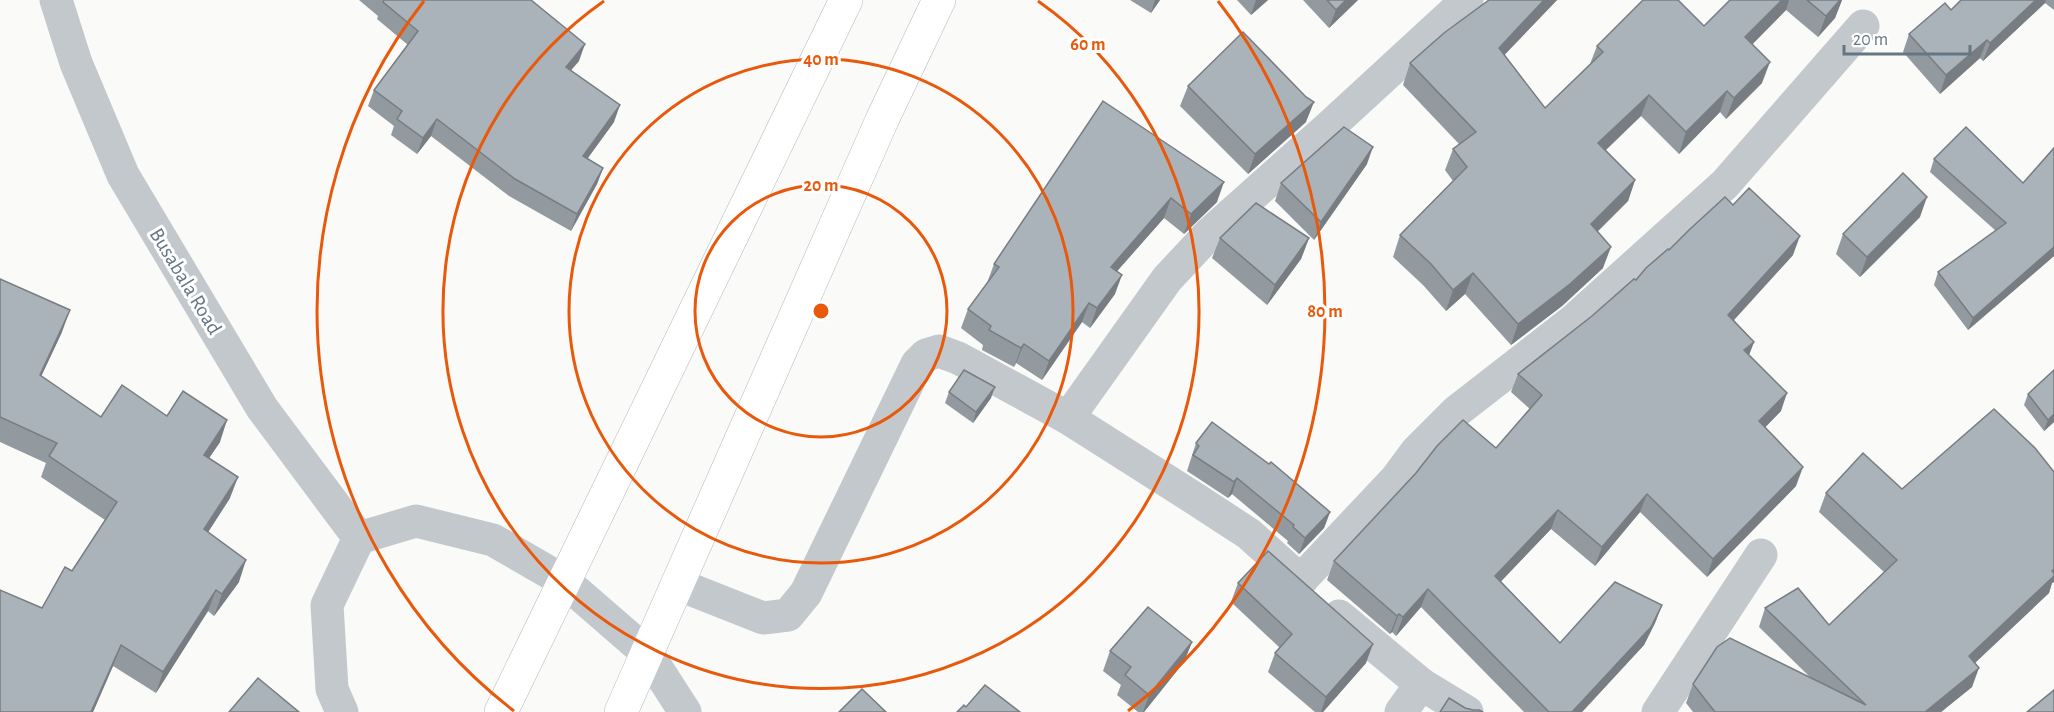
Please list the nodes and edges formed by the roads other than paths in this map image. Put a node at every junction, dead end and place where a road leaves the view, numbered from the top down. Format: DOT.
graph roads {
  1 [pos="56,0"];
  2 [pos="846,0"];
  3 [pos="939,0"];
  4 [pos="1467,0"];
  5 [pos="1863,26"];
  6 [pos="1068,418"];
  7 [pos="359,538"];
  8 [pos="1761,555"];
  9 [pos="564,581"];
  10 [pos="1300,581"];
  11 [pos="677,584"];
  12 [pos="647,653"];
  13 [pos="1421,684"];
  14 [pos="342,712"];
  15 [pos="501,712"];
  16 [pos="621,712"];
  17 [pos="685,712"];
  18 [pos="1401,712"];
  19 [pos="1467,712"];
  20 [pos="1658,712"];
  1 -- 7 [label="street, Busabala Road"];
  2 -- 9 [label="highway"];
  3 -- 11 [label="highway"];
  4 -- 6 [label="street"];
  5 -- 10 [label="street"];
  6 -- 10 [label="street"];
  6 -- 11 [label="street"];
  7 -- 9 [label="street"];
  7 -- 14 [label="street"];
  8 -- 20 [label="street"];
  9 -- 12 [label="street"];
  9 -- 15 [label="highway"];
  10 -- 13 [label="street"];
  11 -- 12 [label="highway"];
  12 -- 16 [label="highway"];
  12 -- 17 [label="street"];
  13 -- 18 [label="street"];
  13 -- 19 [label="street"];
}
